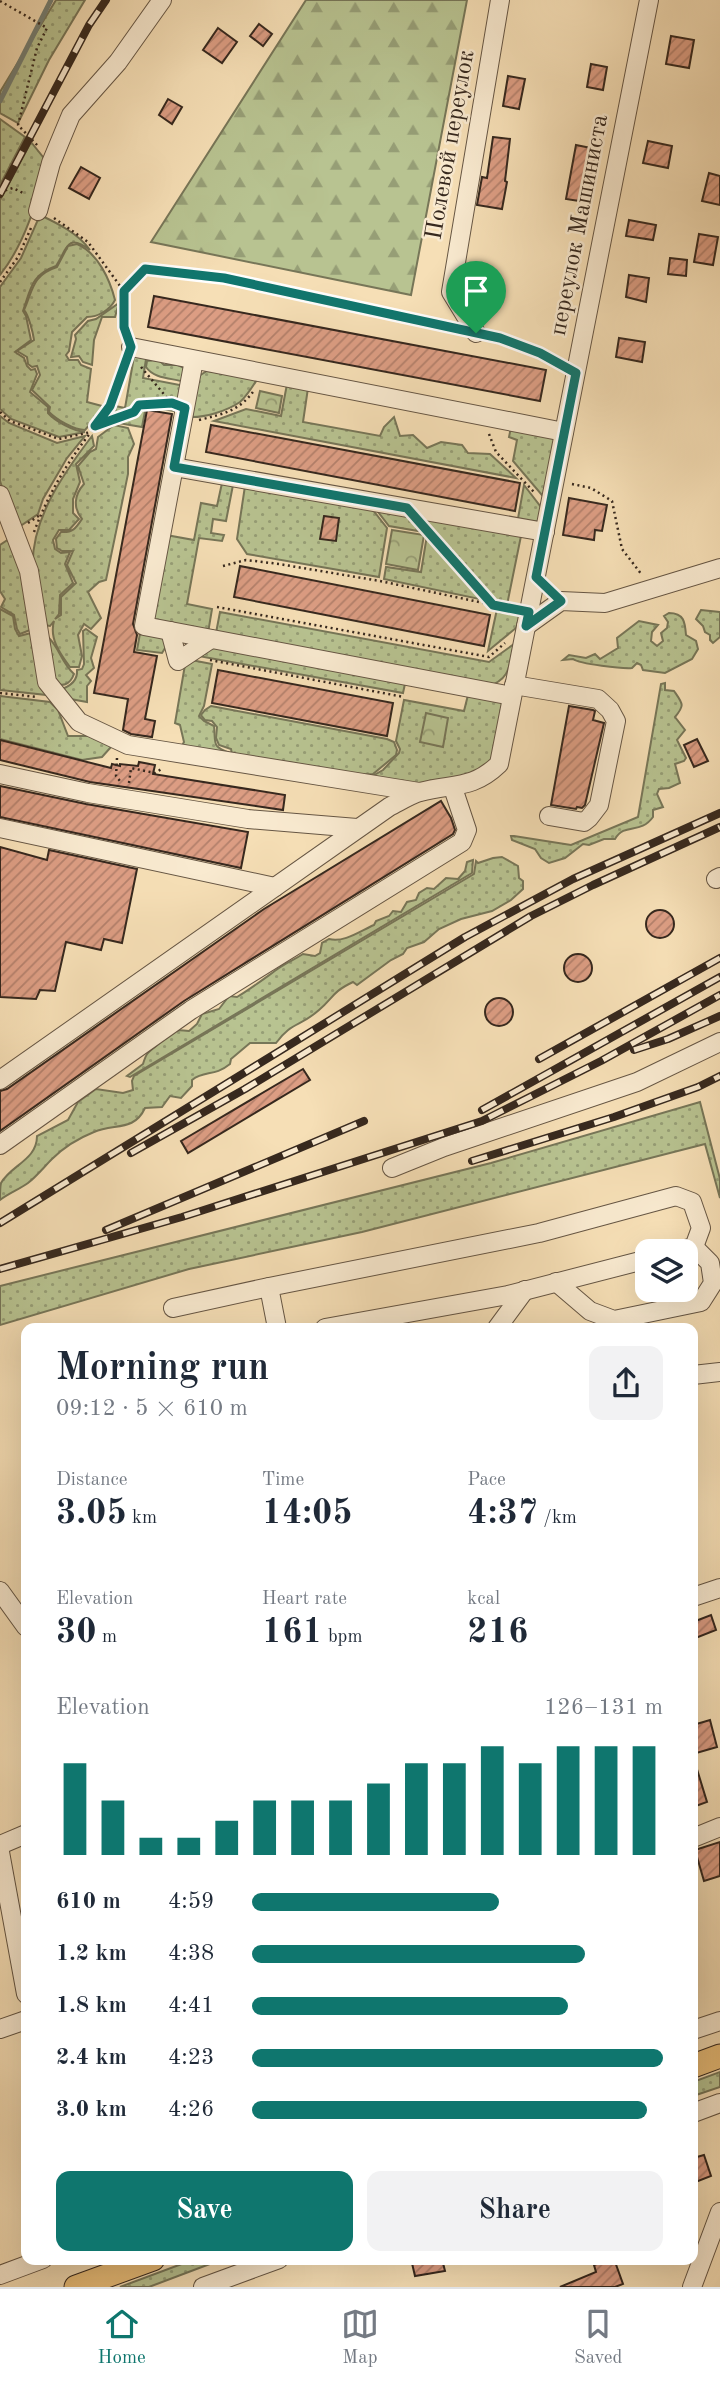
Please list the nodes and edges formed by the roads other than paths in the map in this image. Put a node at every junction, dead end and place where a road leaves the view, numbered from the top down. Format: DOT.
graph roads {
  1 [pos="162,0"];
  2 [pos="500,0"];
  3 [pos="649,0"];
  4 [pos="40,206"];
  5 [pos="476,333"];
  6 [pos="131,347"];
  7 [pos="194,360"];
  8 [pos="564,432"];
  9 [pos="174,467"];
  10 [pos="0,495"];
  11 [pos="545,532"];
  12 [pos="720,568"];
  13 [pos="536,577"];
  14 [pos="561,601"];
  15 [pos="527,619"];
  16 [pos="170,631"];
  17 [pos="211,639"];
  18 [pos="513,691"];
  19 [pos="0,774"];
  20 [pos="453,788"];
  21 [pos="419,792"];
  22 [pos="549,816"];
  23 [pos="0,828"];
  24 [pos="357,828"];
  25 [pos="275,887"];
  26 [pos="720,1042"];
  27 [pos="0,1080"];
  28 [pos="0,1145"];
  29 [pos="392,1168"];
  30 [pos="693,1239"];
  31 [pos="698,1256"];
  32 [pos="635,1262"];
  33 [pos="556,1282"];
  34 [pos="269,1287"];
  35 [pos="525,1290"];
  36 [pos="173,1307"];
  37 [pos="275,1323"];
  38 [pos="351,1323"];
  39 [pos="501,1323"];
  40 [pos="720,1372"];
  41 [pos="698,1374"];
  42 [pos="720,1588"];
  43 [pos="0,1591"];
  44 [pos="698,1595"];
  45 [pos="21,1620"];
  46 [pos="720,1827"];
  47 [pos="21,1836"];
  48 [pos="698,1836"];
  49 [pos="0,1845"];
  50 [pos="0,1852"];
  51 [pos="21,1967"];
  52 [pos="720,2021"];
  53 [pos="21,2022"];
  54 [pos="698,2028"];
  55 [pos="0,2029"];
  56 [pos="720,2056"];
  57 [pos="698,2064"];
  58 [pos="720,2103"];
  59 [pos="698,2111"];
  60 [pos="720,2212"];
  61 [pos="27,2265"];
  62 [pos="136,2265"];
  63 [pos="263,2265"];
  64 [pos="0,2275"];
  65 [pos="76,2287"];
  66 [pos="203,2287"];
  67 [pos="692,2287"];
  1 -- 4 [label="street"];
  2 -- 5 [label="street, Полевой переулок"];
  3 -- 8 [label="street, переулок Машиниста"];
  6 -- 7 [label="street"];
  7 -- 8 [label="street"];
  7 -- 9 [label="street"];
  8 -- 11 [label="street, переулок Машиниста"];
  9 -- 11 [label="street"];
  9 -- 16 [label="street"];
  10 -- 21 [label="street"];
  11 -- 13 [label="street, переулок Машиниста"];
  12 -- 14 [label="street"];
  13 -- 14 [label="street"];
  13 -- 15 [label="street, переулок Машиниста"];
  14 -- 15 [label="street"];
  15 -- 18 [label="street, переулок Машиниста"];
  16 -- 17 [label="street"];
  16 -- 17 [label="street"];
  17 -- 18 [label="street"];
  18 -- 20 [label="street, переулок Машиниста"];
  18 -- 22 [label="street"];
  19 -- 24 [label="street"];
  20 -- 21 [label="street, переулок Машиниста"];
  20 -- 28 [label="street"];
  21 -- 24 [label="street"];
  23 -- 25 [label="street"];
  24 -- 25 [label="street"];
  25 -- 27 [label="street"];
  26 -- 29 [label="street"];
  30 -- 34 [label="street"];
  31 -- 33 [label="street"];
  32 -- 33 [label="street"];
  33 -- 35 [label="street"];
  34 -- 36 [label="street"];
  34 -- 37 [label="street"];
  35 -- 38 [label="street"];
  35 -- 39 [label="street"];
  40 -- 41 [label="street"];
  42 -- 44 [label="street"];
  43 -- 45 [label="street"];
  46 -- 48 [label="street"];
  47 -- 49 [label="street"];
  50 -- 51 [label="street"];
  52 -- 54 [label="street"];
  53 -- 55 [label="street"];
  56 -- 57 [label="main road"];
  58 -- 59 [label="street"];
  60 -- 67 [label="street"];
  61 -- 64 [label="street"];
  62 -- 65 [label="main road"];
  63 -- 66 [label="street"];
}
